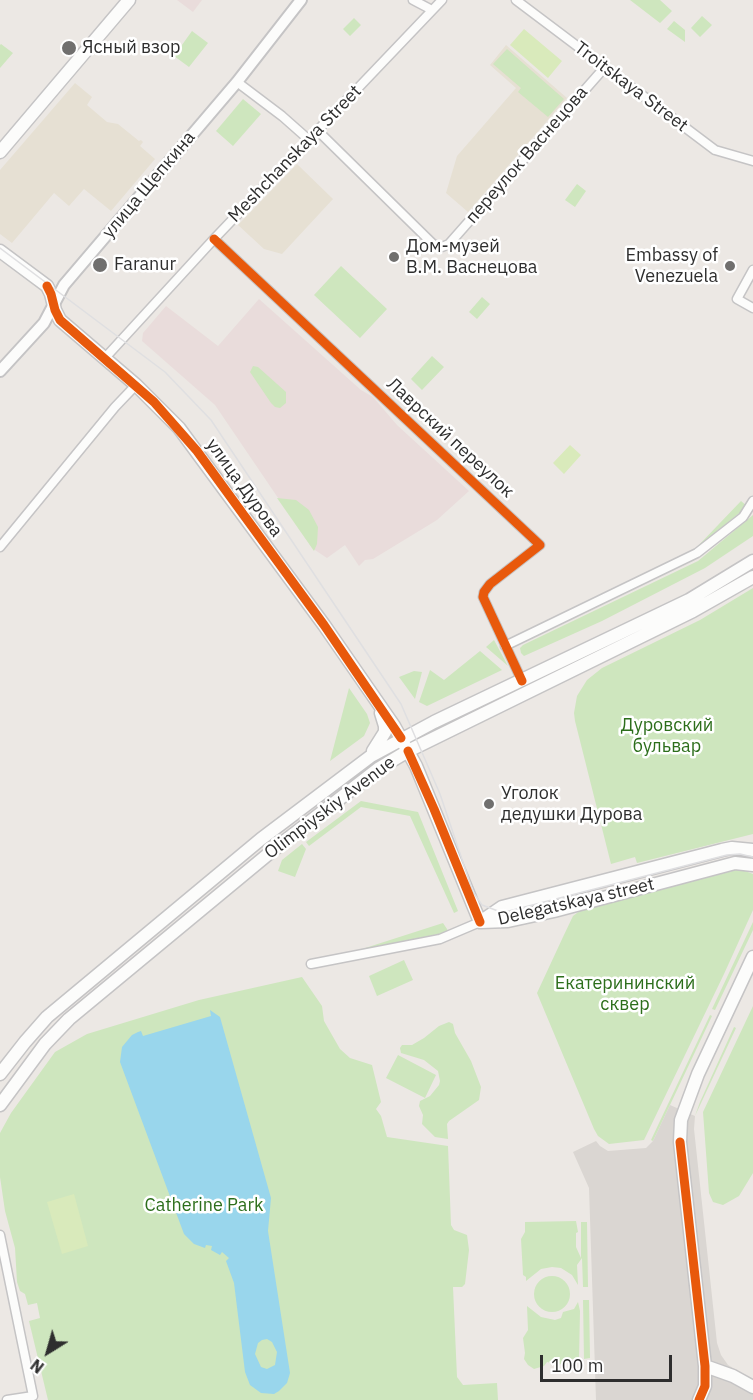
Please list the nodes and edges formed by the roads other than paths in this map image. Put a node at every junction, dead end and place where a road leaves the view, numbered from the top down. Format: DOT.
graph roads {
  1 [pos="129,0"];
  2 [pos="301,0"];
  3 [pos="413,0"];
  4 [pos="442,0"];
  5 [pos="516,0"];
  6 [pos="432,10"];
  7 [pos="605,67"];
  8 [pos="237,82"];
  9 [pos="317,130"];
  10 [pos="308,139"];
  11 [pos="0,152"];
  12 [pos="753,161"];
  13 [pos="214,238"];
  14 [pos="0,251"];
  15 [pos="753,270"];
  16 [pos="59,293"];
  17 [pos="753,308"];
  18 [pos="104,359"];
  19 [pos="0,371"];
  20 [pos="136,385"];
  21 [pos="753,501"];
  22 [pos="0,547"];
  23 [pos="753,561"];
  24 [pos="753,577"];
  25 [pos="506,646"];
  26 [pos="522,681"];
  27 [pos="373,695"];
  28 [pos="405,736"];
  29 [pos="408,751"];
  30 [pos="363,762"];
  31 [pos="753,843"];
  32 [pos="732,848"];
  33 [pos="753,850"];
  34 [pos="753,865"];
  35 [pos="480,922"];
  36 [pos="753,957"];
  37 [pos="311,964"];
  38 [pos="0,1074"];
  39 [pos="0,1106"];
  40 [pos="1,1238"];
  41 [pos="705,1366"];
  42 [pos="753,1387"];
  43 [pos="7,1400"];
  44 [pos="699,1400"];
  1 -- 11 [label="main road"];
  2 -- 8 [label="street, улица Щепкина"];
  3 -- 6 [label="street"];
  4 -- 6 [label="street, Meshchanskaya Street"];
  5 -- 7 [label="street, Troitskaya Street"];
  6 -- 9 [label="street, Meshchanskaya Street"];
  7 -- 9 [label="street, переулок Васнецова"];
  7 -- 12 [label="street, Troitskaya Street"];
  8 -- 10 [label="street"];
  8 -- 16 [label="street, улица Щепкина"];
  9 -- 10 [label="street, Meshchanskaya Street"];
  10 -- 13 [label="street, Meshchanskaya Street"];
  13 -- 18 [label="street, Meshchanskaya Street"];
  13 -- 25 [label="street, Лаврский переулок"];
  14 -- 16 [label="main road, улица Дурова"];
  15 -- 17 [label="street"];
  16 -- 18 [label="main road, улица Дурова"];
  16 -- 19 [label="street, улица Щепкина"];
  18 -- 20 [label="main road, улица Дурова"];
  20 -- 22 [label="street"];
  20 -- 27 [label="main road, улица Дурова"];
  21 -- 25 [label="street"];
  23 -- 26 [label="main road, Olimpiyskiy Avenue"];
  24 -- 29 [label="main road, Olimpiyskiy Avenue"];
  25 -- 26 [label="street, Лаврский переулок"];
  26 -- 28 [label="main road, Olimpiyskiy Avenue"];
  27 -- 28 [label="main road, улица Дурова"];
  27 -- 30 [label="main road"];
  28 -- 29 [label="main road, улица Дурова"];
  28 -- 30 [label="main road, Olimpiyskiy Avenue"];
  29 -- 35 [label="main road, улица Дурова"];
  29 -- 39 [label="main road, Olimpiyskiy Avenue"];
  30 -- 38 [label="main road, Olimpiyskiy Avenue"];
  31 -- 32 [label="street, Delegatskaya street"];
  32 -- 33 [label="main road, Delegatskaya street"];
  32 -- 35 [label="main road, Delegatskaya street"];
  34 -- 35 [label="main road, Delegatskaya street"];
  35 -- 37 [label="street"];
  36 -- 41 [label="main road"];
  40 -- 43 [label="street"];
  41 -- 42 [label="main road"];
  41 -- 44 [label="main road"];
}
